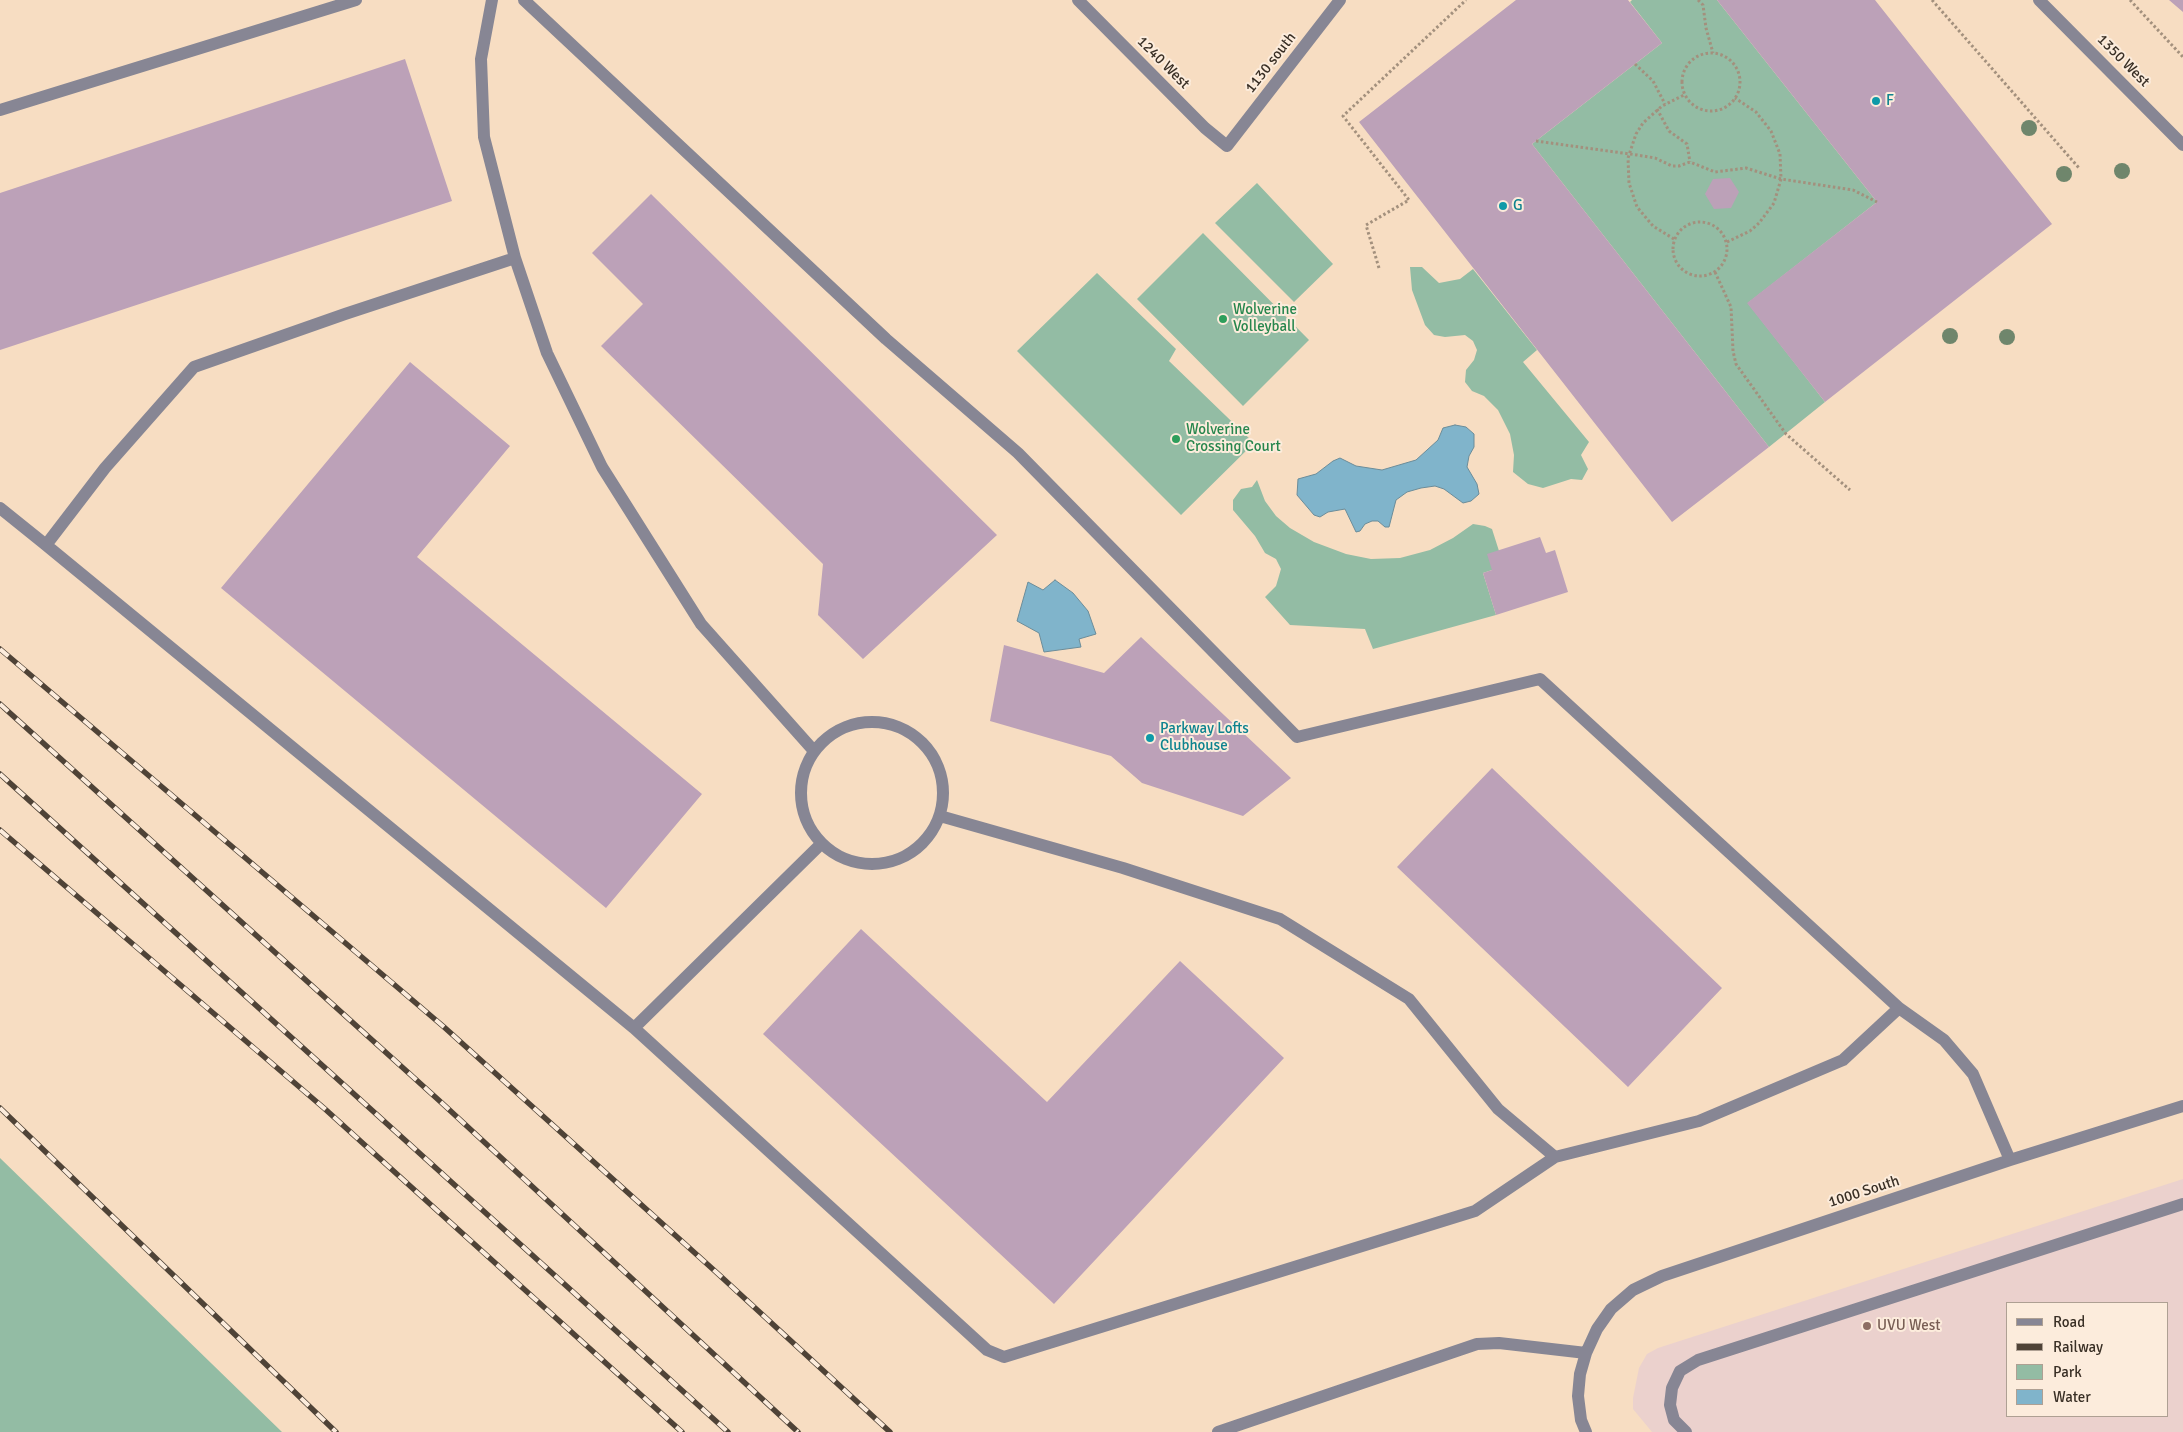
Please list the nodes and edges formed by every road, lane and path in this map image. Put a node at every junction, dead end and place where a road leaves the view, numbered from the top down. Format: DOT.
graph roads {
  1 [pos="356,0"];
  2 [pos="492,0"];
  3 [pos="524,0"];
  4 [pos="1078,0"];
  5 [pos="1340,0"];
  6 [pos="1466,0"];
  7 [pos="1698,0"];
  8 [pos="1932,0"];
  9 [pos="2040,0"];
  10 [pos="2130,0"];
  11 [pos="1712,53"];
  12 [pos="2183,57"];
  13 [pos="1635,64"];
  14 [pos="1684,95"];
  15 [pos="1734,98"];
  16 [pos="1665,104"];
  17 [pos="1657,109"];
  18 [pos="0,110"];
  19 [pos="1536,140"];
  20 [pos="2183,145"];
  21 [pos="1227,146"];
  22 [pos="1630,153"];
  23 [pos="1690,162"];
  24 [pos="2079,168"];
  25 [pos="1781,179"];
  26 [pos="1877,202"];
  27 [pos="1674,240"];
  28 [pos="1727,242"];
  29 [pos="515,258"];
  30 [pos="1379,268"];
  31 [pos="1715,272"];
  32 [pos="1850,490"];
  33 [pos="0,508"];
  34 [pos="46,545"];
  35 [pos="814,751"];
  36 [pos="940,816"];
  37 [pos="821,844"];
  38 [pos="1899,1008"];
  39 [pos="634,1028"];
  40 [pos="2183,1106"];
  41 [pos="1555,1158"];
  42 [pos="2010,1160"];
  43 [pos="2183,1204"];
  44 [pos="1586,1353"];
  45 [pos="1218,1432"];
  46 [pos="1586,1432"];
  47 [pos="1686,1432"];
  1 -- 18 [label="street"];
  2 -- 29 [label="street"];
  3 -- 38 [label="street"];
  4 -- 21 [label="street, 1240 West"];
  5 -- 21 [label="street, 1130 south"];
  6 -- 30 [label="path"];
  7 -- 11 [label="path"];
  8 -- 24 [label="path"];
  9 -- 20 [label="street, 1350 West"];
  10 -- 12 [label="path"];
  11 -- 14 [label="path"];
  11 -- 15 [label="path"];
  13 -- 16 [label="path"];
  14 -- 15 [label="path"];
  14 -- 16 [label="path"];
  15 -- 25 [label="path"];
  16 -- 17 [label="path"];
  17 -- 22 [label="path"];
  17 -- 23 [label="path"];
  19 -- 22 [label="path"];
  22 -- 23 [label="path"];
  22 -- 27 [label="path"];
  23 -- 25 [label="path"];
  25 -- 26 [label="path"];
  25 -- 28 [label="path"];
  27 -- 28 [label="path"];
  27 -- 31 [label="path"];
  28 -- 31 [label="path"];
  29 -- 34 [label="street"];
  29 -- 35 [label="street"];
  31 -- 32 [label="path"];
  33 -- 34 [label="street"];
  34 -- 39 [label="street"];
  35 -- 36 [label="street"];
  35 -- 37 [label="street"];
  36 -- 37 [label="street"];
  36 -- 41 [label="street"];
  37 -- 39 [label="street"];
  38 -- 41 [label="street"];
  38 -- 42 [label="street"];
  39 -- 41 [label="street"];
  40 -- 42 [label="street, 1000 South"];
  42 -- 44 [label="street, 1000 South"];
  43 -- 47 [label="street"];
  44 -- 45 [label="street"];
  44 -- 46 [label="street, 1000 South"];
}
